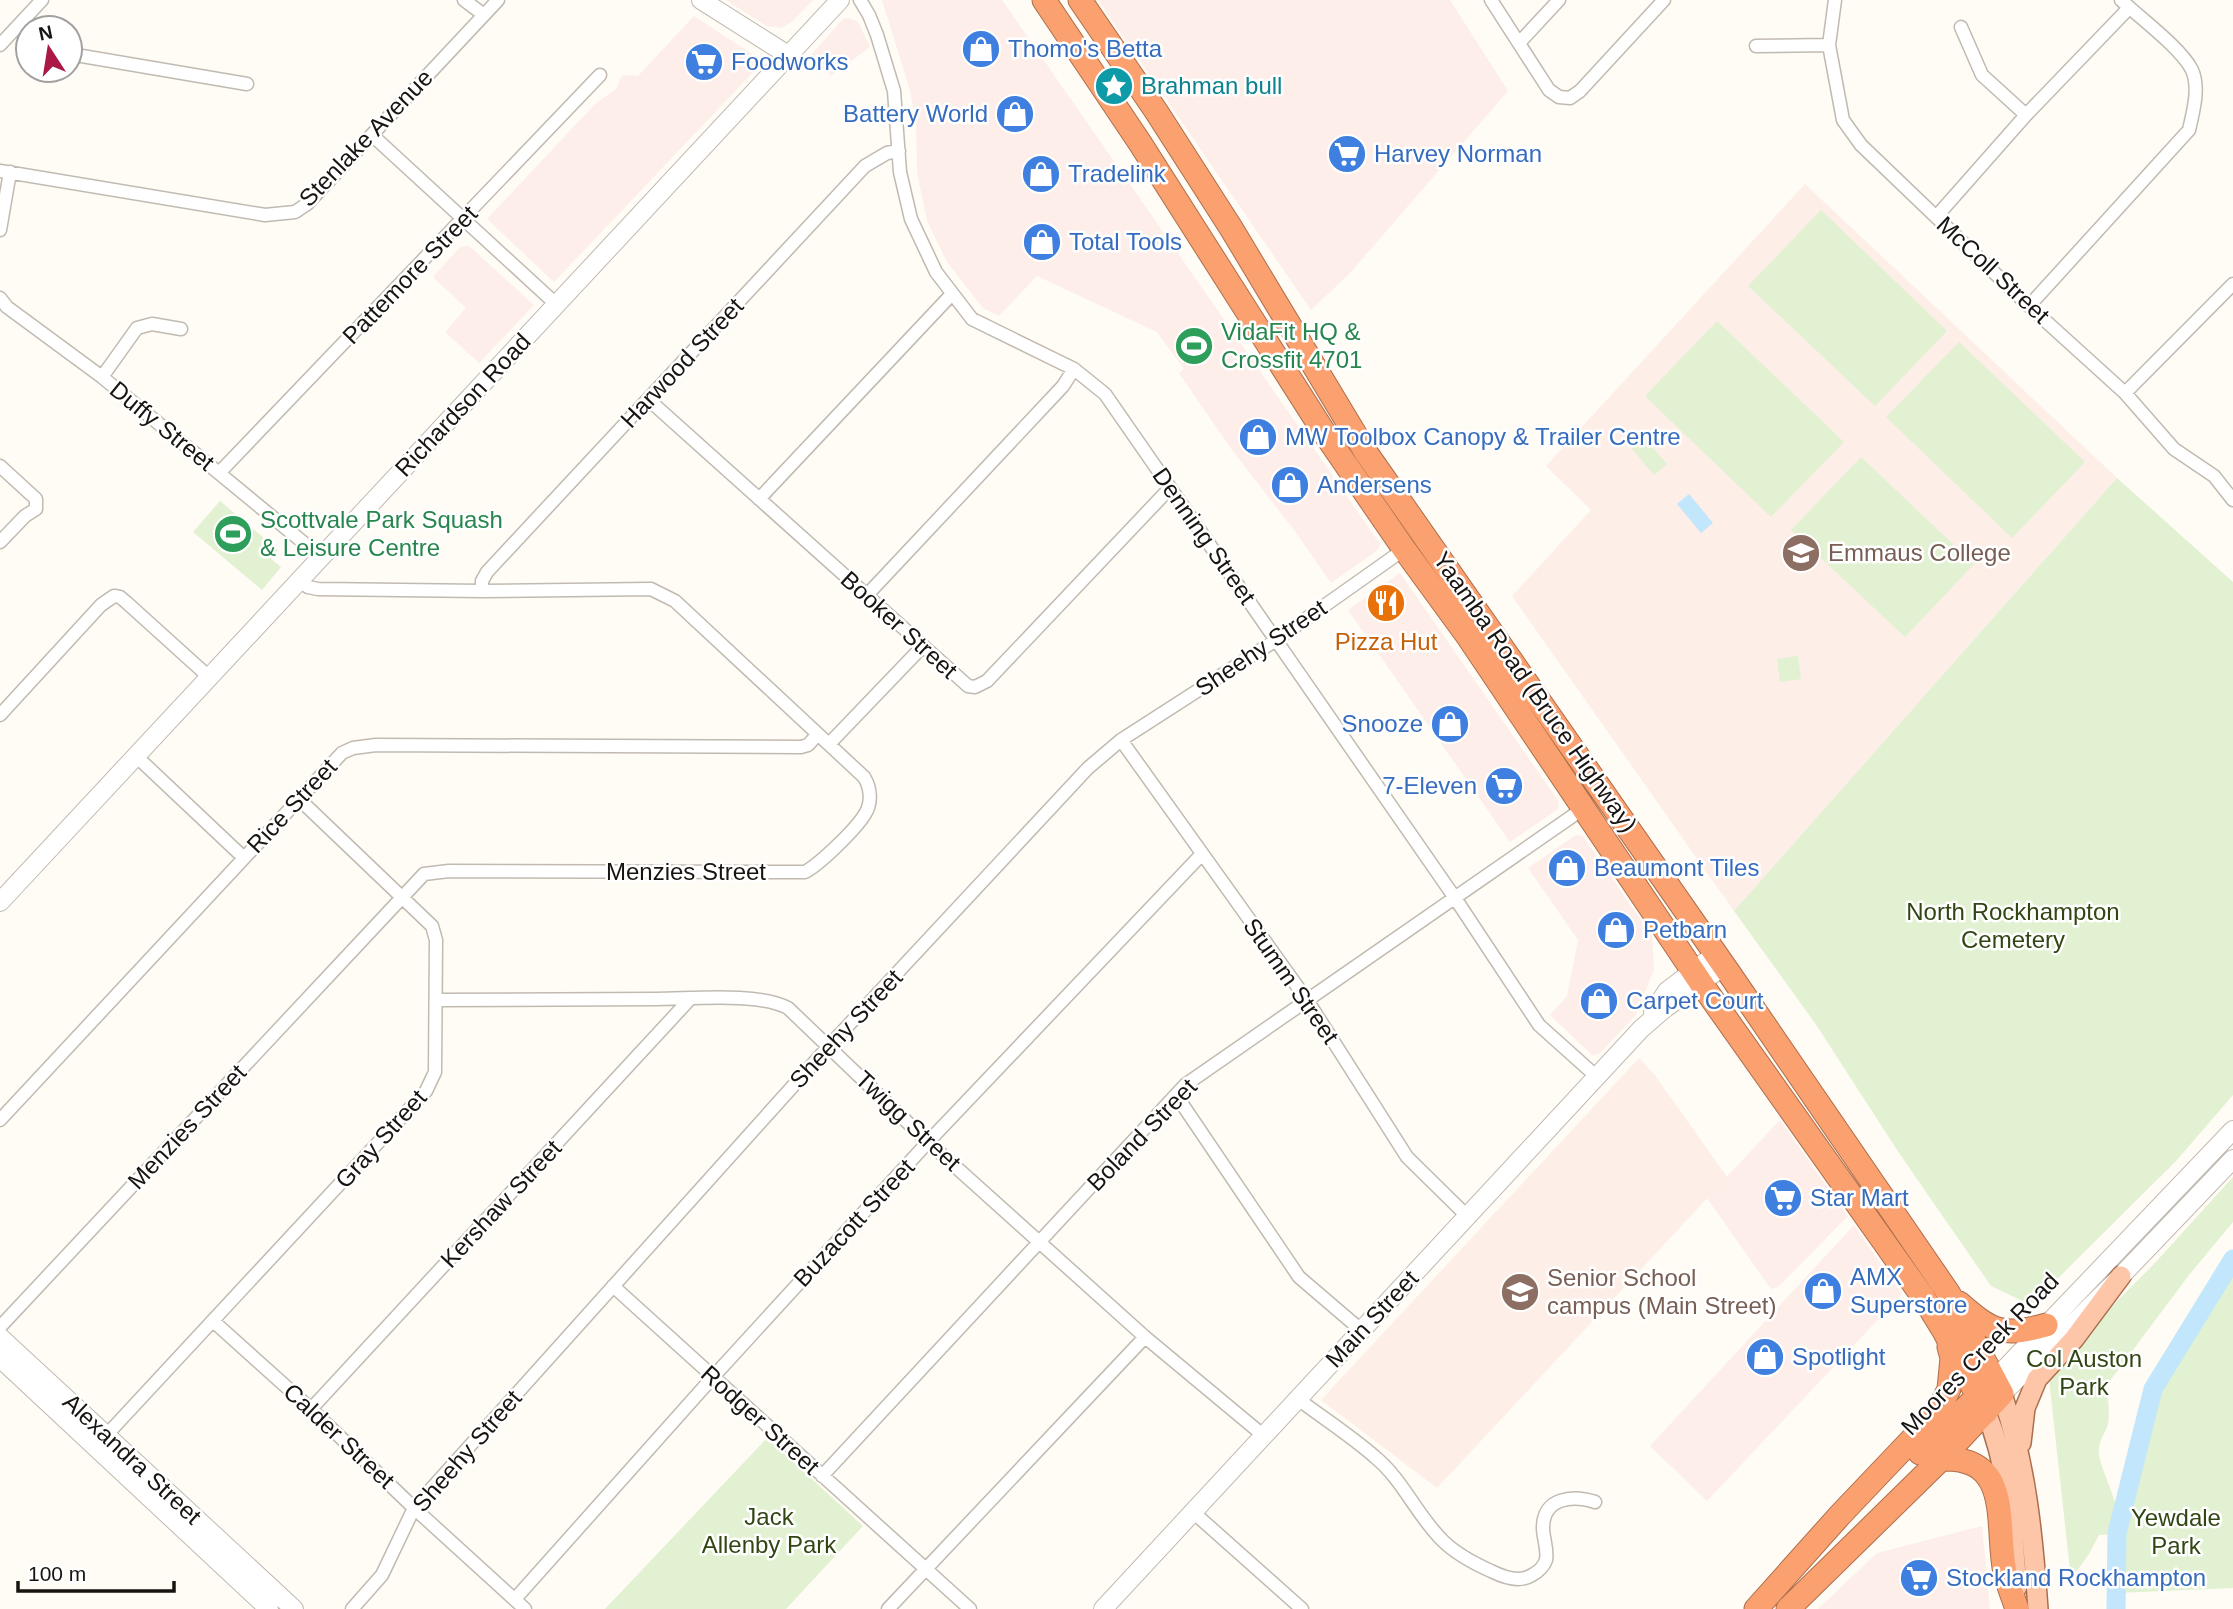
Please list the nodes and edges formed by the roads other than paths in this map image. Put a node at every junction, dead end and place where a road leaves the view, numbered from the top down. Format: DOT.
graph roads {
  1 [pos="464,0"];
  2 [pos="498,0"];
  3 [pos="701,0"];
  4 [pos="840,0"];
  5 [pos="860,0"];
  6 [pos="1044,0"];
  7 [pos="1080,0"];
  8 [pos="1491,0"];
  9 [pos="1559,0"];
  10 [pos="1664,0"];
  11 [pos="1835,0"];
  12 [pos="2125,4"];
  13 [pos="484,15"];
  14 [pos="1961,27"];
  15 [pos="1519,43"];
  16 [pos="1829,45"];
  17 [pos="1756,46"];
  18 [pos="788,55"];
  19 [pos="84,56"];
  20 [pos="600,75"];
  21 [pos="247,84"];
  22 [pos="2026,115"];
  23 [pos="372,135"];
  24 [pos="899,151"];
  25 [pos="5,171"];
  26 [pos="1936,216"];
  27 [pos="463,220"];
  28 [pos="0,230"];
  29 [pos="2233,284"];
  30 [pos="952,295"];
  31 [pos="0,298"];
  32 [pos="557,305"];
  33 [pos="2029,306"];
  34 [pos="181,329"];
  35 [pos="1074,369"];
  36 [pos="102,377"];
  37 [pos="2125,393"];
  38 [pos="649,400"];
  39 [pos="0,466"];
  40 [pos="219,473"];
  41 [pos="1170,488"];
  42 [pos="759,499"];
  43 [pos="2233,500"];
  44 [pos="1424,534"];
  45 [pos="0,542"];
  46 [pos="1404,549"];
  47 [pos="321,557"];
  48 [pos="299,581"];
  49 [pos="482,591"];
  50 [pos="867,595"];
  51 [pos="1276,640"];
  52 [pos="923,646"];
  53 [pos="209,677"];
  54 [pos="0,715"];
  55 [pos="817,735"];
  56 [pos="1121,740"];
  57 [pos="829,744"];
  58 [pos="136,756"];
  59 [pos="299,799"];
  60 [pos="1584,808"];
  61 [pos="1202,854"];
  62 [pos="243,857"];
  63 [pos="402,897"];
  64 [pos="1455,898"];
  65 [pos="0,901"];
  66 [pos="1720,960"];
  67 [pos="1697,977"];
  68 [pos="690,999"];
  69 [pos="436,1000"];
  70 [pos="1307,1000"];
  71 [pos="830,1046"];
  72 [pos="1597,1077"];
  73 [pos="1176,1095"];
  74 [pos="0,1120"];
  75 [pos="2233,1130"];
  76 [pos="928,1142"];
  77 [pos="2233,1158"];
  78 [pos="1467,1216"];
  79 [pos="1040,1241"];
  80 [pos="2121,1276"];
  81 [pos="613,1286"];
  82 [pos="1949,1294"];
  83 [pos="213,1321"];
  84 [pos="2046,1325"];
  85 [pos="0,1327"];
  86 [pos="1361,1330"];
  87 [pos="1944,1331"];
  88 [pos="1145,1336"];
  89 [pos="0,1337"];
  90 [pos="0,1357"];
  91 [pos="713,1377"];
  92 [pos="1991,1395"];
  93 [pos="1298,1399"];
  94 [pos="312,1409"];
  95 [pos="1264,1436"];
  96 [pos="101,1441"];
  97 [pos="2020,1455"];
  98 [pos="1941,1459"];
  99 [pos="822,1476"];
  100 [pos="1595,1502"];
  101 [pos="414,1508"];
  102 [pos="1194,1512"];
  103 [pos="925,1569"];
  104 [pos="515,1599"];
  105 [pos="270,1609"];
  106 [pos="294,1609"];
  107 [pos="352,1609"];
  108 [pos="525,1609"];
  109 [pos="888,1609"];
  110 [pos="970,1609"];
  111 [pos="1103,1609"];
  112 [pos="1302,1609"];
  113 [pos="1758,1609"];
  114 [pos="1788,1609"];
  115 [pos="2018,1609"];
  116 [pos="2038,1609"];
  1 -- 13 [label="street"];
  2 -- 13 [label="street, Stenlake Avenue"];
  3 -- 18 [label="main road"];
  4 -- 18 [label="main road, Richardson Road"];
  5 -- 24 [label="street, Denning Street"];
  6 -- 46 [label="highway, Yaamba Road (Bruce Highway)"];
  7 -- 44 [label="highway, Yaamba Road (Bruce Highway)"];
  8 -- 15 [label="street"];
  9 -- 15 [label="street"];
  10 -- 15 [label="street"];
  11 -- 16 [label="street, McColl Street"];
  12 -- 22 [label="street"];
  12 -- 33 [label="street"];
  13 -- 23 [label="street, Stenlake Avenue"];
  14 -- 22 [label="street"];
  16 -- 17 [label="street"];
  16 -- 26 [label="street, McColl Street"];
  18 -- 32 [label="main road, Richardson Road"];
  19 -- 21 [label="street"];
  20 -- 27 [label="street, Pattemore Street"];
  22 -- 26 [label="street"];
  23 -- 25 [label="street, Stenlake Avenue"];
  23 -- 27 [label="street"];
  24 -- 30 [label="street, Denning Street"];
  24 -- 38 [label="street, Harwood Street"];
  25 -- 28 [label="street"];
  26 -- 33 [label="street, McColl Street"];
  27 -- 32 [label="street"];
  27 -- 40 [label="street, Pattemore Street"];
  29 -- 37 [label="street"];
  30 -- 35 [label="street, Denning Street"];
  30 -- 42 [label="street"];
  31 -- 36 [label="street, Duffy Street"];
  32 -- 47 [label="main road, Richardson Road"];
  33 -- 37 [label="street, McColl Street"];
  34 -- 36 [label="street"];
  35 -- 41 [label="street, Denning Street"];
  35 -- 50 [label="street"];
  36 -- 40 [label="street, Duffy Street"];
  37 -- 43 [label="street, McColl Street"];
  38 -- 42 [label="street, Booker Street"];
  38 -- 49 [label="street, Harwood Street"];
  39 -- 45 [label="street"];
  40 -- 47 [label="street, Duffy Street"];
  41 -- 51 [label="street, Denning Street"];
  41 -- 52 [label="street, Booker Street"];
  42 -- 50 [label="street, Booker Street"];
  44 -- 46 [label="street, Sheehy Street"];
  44 -- 66 [label="highway, Yaamba Road (Bruce Highway)"];
  46 -- 51 [label="street, Sheehy Street"];
  46 -- 60 [label="highway, Yaamba Road (Bruce Highway)"];
  47 -- 48 [label="main road, Richardson Road"];
  48 -- 49 [label="street, Menzies Street"];
  48 -- 53 [label="main road, Richardson Road"];
  49 -- 55 [label="street, Menzies Street"];
  50 -- 52 [label="street, Booker Street"];
  51 -- 56 [label="street, Sheehy Street"];
  51 -- 64 [label="street, Denning Street"];
  52 -- 57 [label="street"];
  53 -- 54 [label="street"];
  53 -- 58 [label="main road, Richardson Road"];
  55 -- 57 [label="street, Menzies Street"];
  55 -- 59 [label="street, Rice Street"];
  56 -- 61 [label="street, Stumm Street"];
  56 -- 71 [label="street, Sheehy Street"];
  57 -- 63 [label="street, Menzies Street"];
  58 -- 62 [label="street"];
  58 -- 65 [label="main road, Richardson Road"];
  59 -- 62 [label="street, Rice Street"];
  59 -- 63 [label="street, Gray Street"];
  60 -- 64 [label="street, Boland Street"];
  60 -- 67 [label="highway, Yaamba Road (Bruce Highway)"];
  61 -- 70 [label="street, Stumm Street"];
  61 -- 76 [label="street, Buzacott Street"];
  62 -- 74 [label="street, Rice Street"];
  63 -- 69 [label="street, Gray Street"];
  63 -- 85 [label="street, Menzies Street"];
  64 -- 70 [label="street, Boland Street"];
  64 -- 72 [label="street, Denning Street"];
  66 -- 67 [label="main road, Main Street"];
  66 -- 82 [label="highway, Yaamba Road (Bruce Highway)"];
  67 -- 72 [label="main road, Main Street"];
  67 -- 87 [label="highway, Yaamba Road (Bruce Highway)"];
  68 -- 69 [label="street, Twigg Street"];
  68 -- 71 [label="street, Twigg Street"];
  68 -- 94 [label="street, Kershaw Street"];
  69 -- 83 [label="street, Gray Street"];
  70 -- 73 [label="street, Boland Street"];
  70 -- 78 [label="street, Stumm Street"];
  71 -- 76 [label="street, Twigg Street"];
  71 -- 81 [label="street, Sheehy Street"];
  72 -- 78 [label="main road, Main Street"];
  73 -- 79 [label="street, Boland Street"];
  73 -- 86 [label="street"];
  75 -- 84 [label="main road, Moores Creek Road"];
  76 -- 79 [label="street, Twigg Street"];
  76 -- 91 [label="street, Buzacott Street"];
  77 -- 80 [label="main road, Moores Creek Road"];
  78 -- 86 [label="main road, Main Street"];
  79 -- 88 [label="street, Twigg Street"];
  79 -- 99 [label="street, Boland Street"];
  80 -- 92 [label="main road, Moores Creek Road"];
  80 -- 97 [label="main road"];
  81 -- 91 [label="street, Rodger Street"];
  81 -- 101 [label="street, Sheehy Street"];
  82 -- 84 [label="highway"];
  82 -- 92 [label="highway, Yaamba Road (Bruce Highway)"];
  83 -- 94 [label="street, Calder Street"];
  83 -- 96 [label="street, Gray Street"];
  84 -- 92 [label="main road, Moores Creek Road"];
  86 -- 93 [label="main road, Main Street"];
  87 -- 92 [label="highway, Yaamba Road (Bruce Highway)"];
  87 -- 113 [label="highway"];
  88 -- 95 [label="street, Twigg Street"];
  88 -- 103 [label="street"];
  89 -- 96 [label="main road, Alexandra Street"];
  90 -- 96 [label="main road, Alexandra Street"];
  91 -- 99 [label="street, Rodger Street"];
  91 -- 104 [label="street, Buzacott Street"];
  92 -- 97 [label="main road"];
  92 -- 98 [label="highway, Moores Creek Road"];
  92 -- 113 [label="highway, Moores Creek Road"];
  92 -- 115 [label="main road"];
  93 -- 95 [label="main road, Main Street"];
  93 -- 100 [label="street"];
  94 -- 101 [label="street, Calder Street"];
  95 -- 102 [label="main road, Main Street"];
  96 -- 105 [label="main road, Alexandra Street"];
  96 -- 106 [label="main road, Alexandra Street"];
  97 -- 116 [label="main road"];
  98 -- 114 [label="highway, Moores Creek Road"];
  98 -- 115 [label="highway"];
  99 -- 103 [label="street, Rodger Street"];
  101 -- 104 [label="street, Calder Street"];
  101 -- 107 [label="street, Sheehy Street"];
  102 -- 111 [label="main road, Main Street"];
  102 -- 112 [label="street"];
  103 -- 109 [label="street"];
  103 -- 110 [label="street, Rodger Street"];
  104 -- 108 [label="street, Calder Street"];
}
